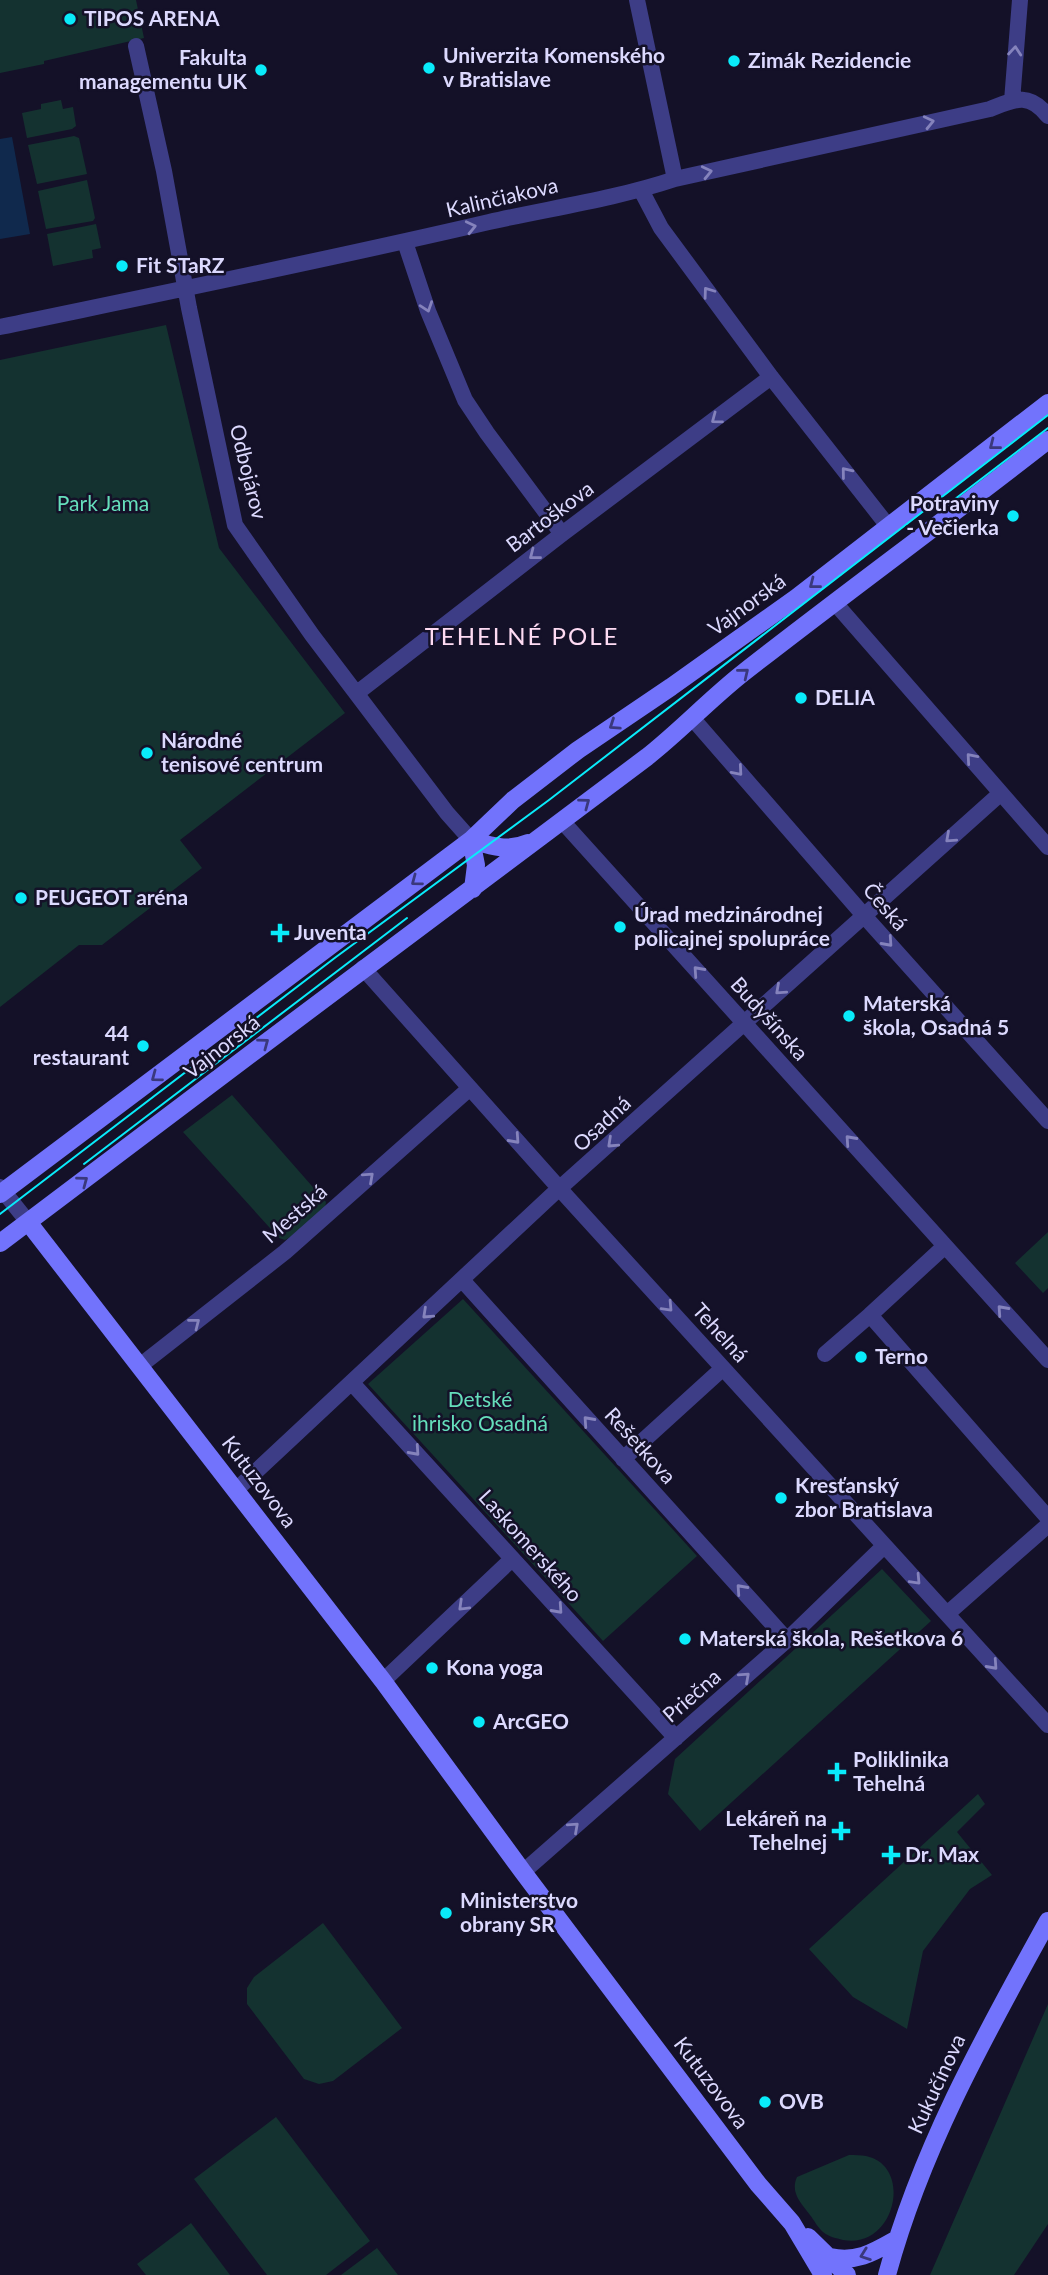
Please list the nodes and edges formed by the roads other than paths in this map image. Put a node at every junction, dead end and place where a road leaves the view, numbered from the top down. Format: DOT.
graph roads {
  1 [pos="637,0"];
  2 [pos="1020,0"];
  3 [pos="136,46"];
  4 [pos="1012,101"];
  5 [pos="1048,116"];
  6 [pos="675,179"];
  7 [pos="641,190"];
  8 [pos="405,242"];
  9 [pos="186,288"];
  10 [pos="0,327"];
  11 [pos="771,377"];
  12 [pos="1048,403"];
  13 [pos="1048,440"];
  14 [pos="888,526"];
  15 [pos="562,534"];
  16 [pos="835,603"];
  17 [pos="357,693"];
  18 [pos="693,719"];
  19 [pos="1001,793"];
  20 [pos="562,821"];
  21 [pos="541,837"];
  22 [pos="471,840"];
  23 [pos="1048,847"];
  24 [pos="472,889"];
  25 [pos="863,915"];
  26 [pos="363,968"];
  27 [pos="744,1022"];
  28 [pos="470,1088"];
  29 [pos="1048,1121"];
  30 [pos="560,1189"];
  31 [pos="1,1191"];
  32 [pos="28,1222"];
  33 [pos="0,1243"];
  34 [pos="945,1246"];
  35 [pos="463,1281"];
  36 [pos="870,1315"];
  37 [pos="825,1354"];
  38 [pos="1048,1360"];
  39 [pos="141,1365"];
  40 [pos="722,1368"];
  41 [pos="352,1383"];
  42 [pos="623,1459"];
  43 [pos="236,1490"];
  44 [pos="1048,1518"];
  45 [pos="1048,1525"];
  46 [pos="884,1546"];
  47 [pos="512,1559"];
  48 [pos="947,1614"];
  49 [pos="787,1640"];
  50 [pos="383,1681"];
  51 [pos="1048,1725"];
  52 [pos="676,1738"];
  53 [pos="523,1872"];
  54 [pos="1048,1921"];
  55 [pos="792,2223"];
  56 [pos="897,2239"];
  57 [pos="830,2257"];
  58 [pos="823,2275"];
  59 [pos="847,2275"];
  60 [pos="887,2275"];
  1 -- 6 [label="street"];
  4 -- 2 [label="street, one-way"];
  3 -- 9 [label="street, Odbojárov"];
  4 -- 5 [label="street"];
  6 -- 4 [label="street, Kalinčiakova, one-way"];
  6 -- 7 [label="street, Kalinčiakova"];
  8 -- 7 [label="street, Kalinčiakova, one-way"];
  11 -- 7 [label="street, one-way"];
  8 -- 9 [label="street, Kalinčiakova"];
  8 -- 15 [label="street, one-way"];
  9 -- 10 [label="street, Kalinčiakova"];
  9 -- 17 [label="street, Odbojárov"];
  14 -- 11 [label="street, one-way"];
  11 -- 15 [label="street, Bartoškova, one-way"];
  12 -- 14 [label="main road, Vajnorská, one-way"];
  13 -- 16 [label="main road, Vajnorská"];
  14 -- 22 [label="main road, Vajnorská, one-way"];
  15 -- 17 [label="street, Bartoškova, one-way"];
  18 -- 16 [label="main road, Vajnorská, one-way"];
  19 -- 16 [label="street, one-way"];
  17 -- 22 [label="street, Odbojárov"];
  20 -- 18 [label="main road, Vajnorská, one-way"];
  18 -- 25 [label="street, Česká, one-way"];
  19 -- 23 [label="street"];
  19 -- 25 [label="street, Osadná, one-way"];
  20 -- 21 [label="main road, Vajnorská"];
  27 -- 20 [label="street, Budyšínska, one-way"];
  21 -- 22 [label="main road, Vajnorská"];
  21 -- 24 [label="main road, Vajnorská"];
  22 -- 24 [label="main road"];
  22 -- 31 [label="main road, Vajnorská, one-way"];
  24 -- 26 [label="main road, Vajnorská"];
  25 -- 27 [label="street, Osadná, one-way"];
  25 -- 29 [label="street, Česká, one-way"];
  26 -- 28 [label="street, Tehelná"];
  32 -- 26 [label="main road, Vajnorská, one-way"];
  27 -- 30 [label="street, Osadná, one-way"];
  34 -- 27 [label="street, Budyšínska, one-way"];
  28 -- 30 [label="street, Tehelná, one-way"];
  39 -- 28 [label="street, Mestská, one-way"];
  30 -- 35 [label="street, Osadná"];
  30 -- 40 [label="street, Tehelná, one-way"];
  31 -- 32 [label="street, Kutuzovova"];
  32 -- 33 [label="main road, Vajnorská"];
  32 -- 39 [label="main road, Kutuzovova"];
  34 -- 36 [label="street"];
  38 -- 34 [label="street, Budyšínska, one-way"];
  35 -- 41 [label="street, Osadná, one-way"];
  42 -- 35 [label="street, Rešetkova, one-way"];
  36 -- 37 [label="street"];
  36 -- 44 [label="street"];
  39 -- 43 [label="main road, Kutuzovova"];
  40 -- 42 [label="street"];
  40 -- 46 [label="street, Tehelná"];
  41 -- 43 [label="street, Osadná"];
  41 -- 47 [label="street, Laskomerského, one-way"];
  49 -- 42 [label="street, Rešetkova, one-way"];
  43 -- 50 [label="main road, Kutuzovova"];
  45 -- 48 [label="street"];
  46 -- 48 [label="street, Tehelná, one-way"];
  46 -- 49 [label="street, Priečna"];
  47 -- 50 [label="street, one-way"];
  47 -- 52 [label="street, Laskomerského, one-way"];
  48 -- 51 [label="street, Tehelná, one-way"];
  52 -- 49 [label="street, Priečna, one-way"];
  50 -- 53 [label="main road, Kutuzovova"];
  53 -- 52 [label="street, Priečna, one-way"];
  53 -- 55 [label="main road, Kutuzovova"];
  54 -- 56 [label="main road, Kukučínova"];
  55 -- 57 [label="main road"];
  55 -- 58 [label="main road, Kutuzovova"];
  56 -- 57 [label="main road, one-way"];
  56 -- 60 [label="main road, Kukučínova"];
  57 -- 59 [label="main road"];
}
